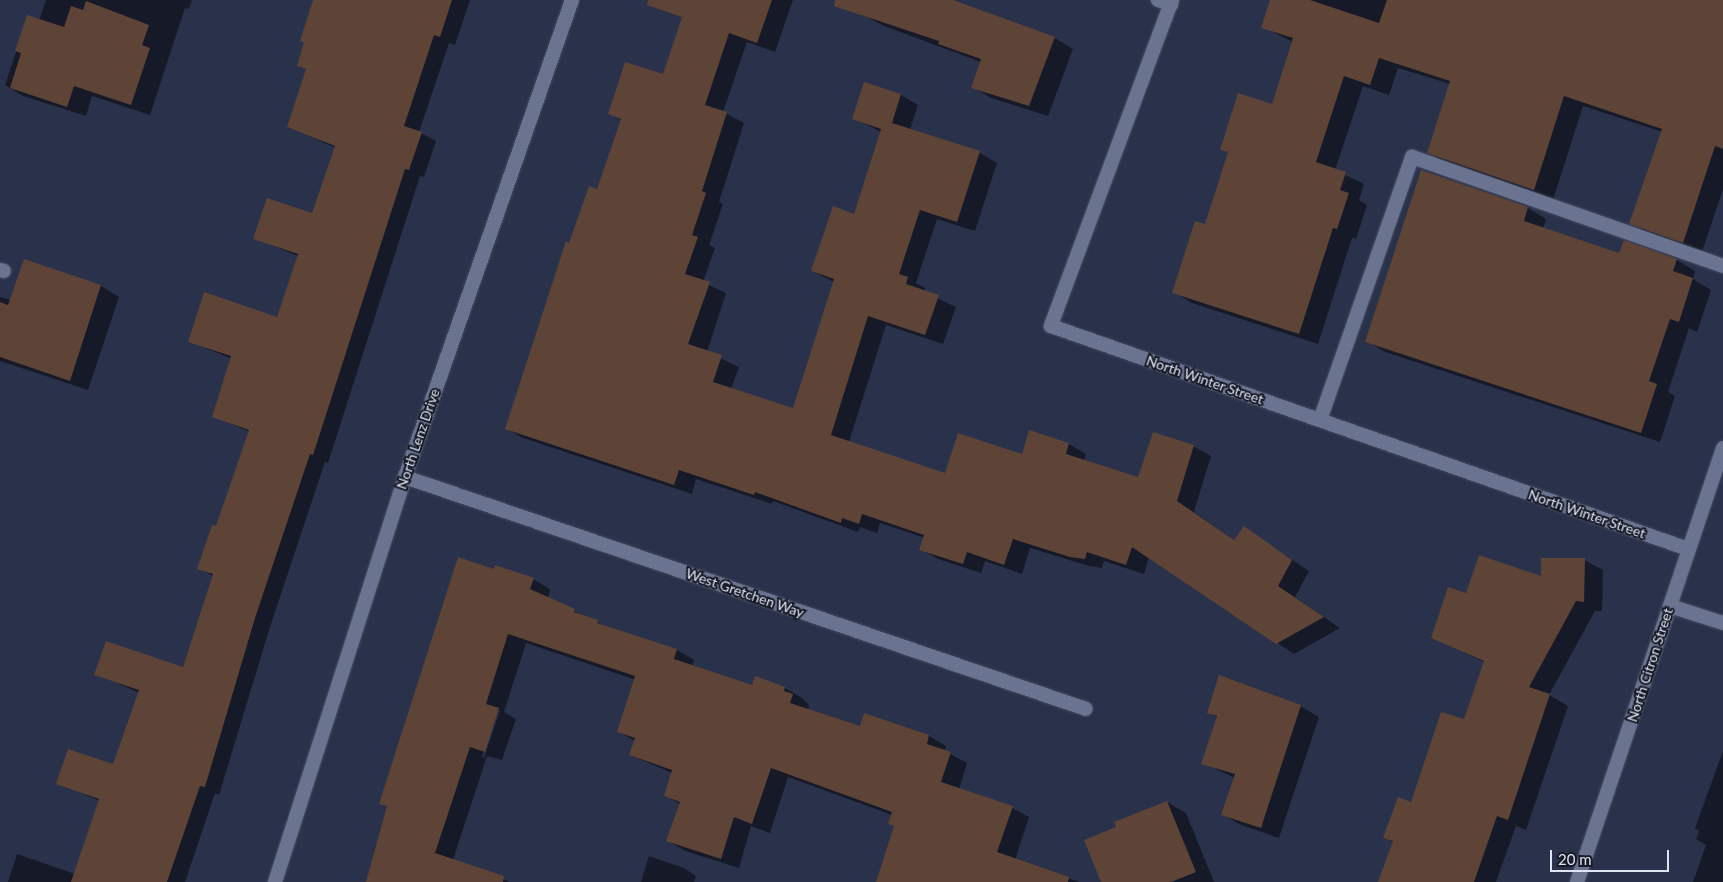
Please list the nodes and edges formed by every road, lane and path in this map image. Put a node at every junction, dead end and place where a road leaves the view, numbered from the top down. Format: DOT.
graph roads {
  1 [pos="572,0"];
  2 [pos="1167,1"];
  3 [pos="1723,266"];
  4 [pos="1320,420"];
  5 [pos="1723,448"];
  6 [pos="405,477"];
  7 [pos="1688,549"];
  8 [pos="1670,606"];
  9 [pos="1723,623"];
  10 [pos="1086,710"];
  11 [pos="275,882"];
  12 [pos="1578,882"];
  1 -- 6 [label="street, North Lenz Drive"];
  2 -- 4 [label="street, North Winter Street"];
  3 -- 4 [label="street"];
  4 -- 7 [label="street, North Winter Street"];
  5 -- 7 [label="street, North Citron Street"];
  6 -- 10 [label="street, West Gretchen Way"];
  6 -- 11 [label="street, North Lenz Drive"];
  7 -- 8 [label="street, North Citron Street"];
  8 -- 9 [label="street"];
  8 -- 12 [label="street, North Citron Street"];
}
